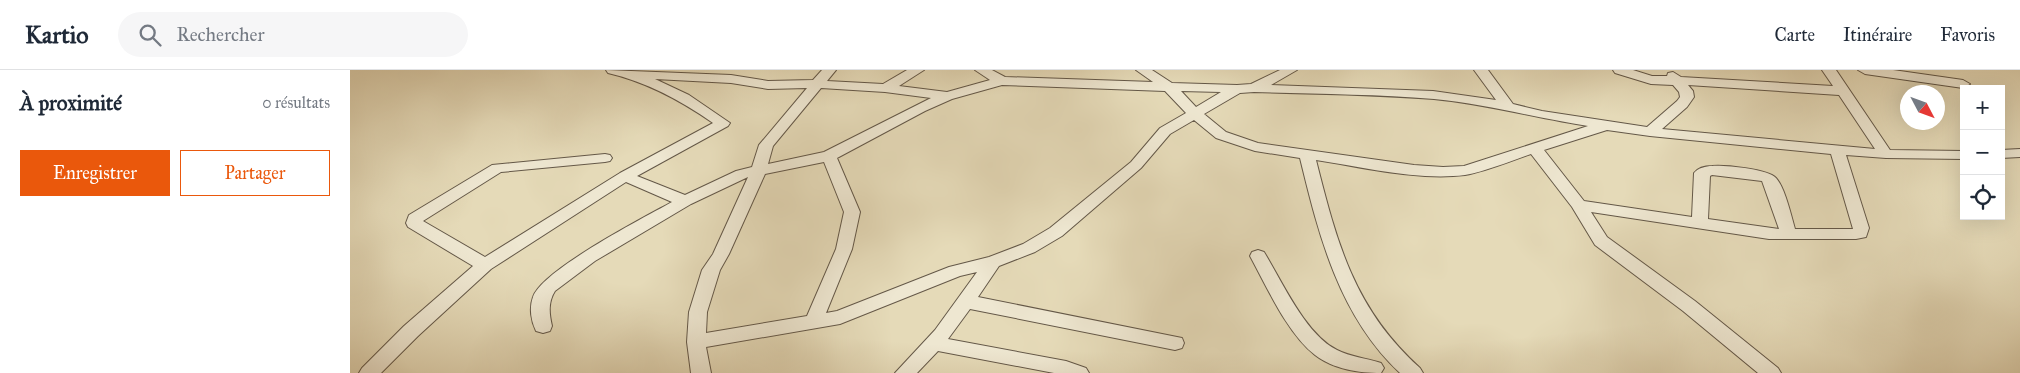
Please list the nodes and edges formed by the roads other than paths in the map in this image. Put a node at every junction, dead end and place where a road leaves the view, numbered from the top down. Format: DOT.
graph roads {
  1 [pos="613,70"];
  2 [pos="829,70"];
  3 [pos="917,70"];
  4 [pos="982,70"];
  5 [pos="1143,70"];
  6 [pos="1481,70"];
  7 [pos="1620,70"];
  8 [pos="1667,70"];
  9 [pos="1829,70"];
  10 [pos="1865,70"];
  11 [pos="1282,71"];
  12 [pos="631,73"];
  13 [pos="750,76"];
  14 [pos="1053,76"];
  15 [pos="1678,80"];
  16 [pos="1002,81"];
  17 [pos="818,84"];
  18 [pos="1963,84"];
  19 [pos="1170,87"];
  20 [pos="885,88"];
  21 [pos="1254,88"];
  22 [pos="1237,89"];
  23 [pos="1844,91"];
  24 [pos="947,96"];
  25 [pos="1508,106"];
  26 [pos="1194,113"];
  27 [pos="1607,125"];
  28 [pos="1650,132"];
  29 [pos="1535,149"];
  30 [pos="1837,150"];
  31 [pos="1886,154"];
  32 [pos="2005,154"];
  33 [pos="2020,154"];
  34 [pos="1307,155"];
  35 [pos="1960,155"];
  36 [pos="829,156"];
  37 [pos="605,158"];
  38 [pos="759,170"];
  39 [pos="625,176"];
  40 [pos="685,201"];
  41 [pos="1579,205"];
  42 [pos="1700,224"];
  43 [pos="1789,234"];
  44 [pos="1258,256"];
  45 [pos="993,262"];
  46 [pos="485,265"];
  47 [pos="964,301"];
  48 [pos="814,321"];
  49 [pos="543,326"];
  50 [pos="1378,338"];
  51 [pos="696,342"];
  52 [pos="934,343"];
  53 [pos="1175,343"];
  54 [pos="914,369"];
  55 [pos="1374,370"];
  56 [pos="369,373"];
  57 [pos="701,373"];
  58 [pos="1079,373"];
  59 [pos="1413,373"];
  60 [pos="1771,373"];
  1 -- 12 [label="street"];
  2 -- 17 [label="street"];
  3 -- 20 [label="street"];
  4 -- 16 [label="street"];
  5 -- 19 [label="street"];
  6 -- 25 [label="street"];
  7 -- 15 [label="street"];
  8 -- 15 [label="street"];
  9 -- 23 [label="street"];
  10 -- 18 [label="street"];
  11 -- 21 [label="street"];
  12 -- 13 [label="street"];
  12 -- 39 [label="street"];
  13 -- 17 [label="street"];
  14 -- 16 [label="street"];
  14 -- 19 [label="street"];
  15 -- 23 [label="street"];
  15 -- 28 [label="street"];
  16 -- 24 [label="street"];
  17 -- 20 [label="street"];
  17 -- 38 [label="street"];
  19 -- 22 [label="street"];
  19 -- 26 [label="street"];
  20 -- 24 [label="street"];
  21 -- 22 [label="street"];
  21 -- 25 [label="street"];
  22 -- 26 [label="street"];
  23 -- 31 [label="street"];
  24 -- 36 [label="street"];
  25 -- 27 [label="street"];
  26 -- 34 [label="street"];
  26 -- 45 [label="street"];
  27 -- 28 [label="street"];
  27 -- 29 [label="street"];
  28 -- 30 [label="street"];
  29 -- 34 [label="street"];
  29 -- 41 [label="street"];
  30 -- 31 [label="street"];
  30 -- 43 [label="street"];
  31 -- 35 [label="street"];
  32 -- 33 [label="street"];
  34 -- 50 [label="street"];
  36 -- 38 [label="street"];
  36 -- 48 [label="street"];
  37 -- 46 [label="street"];
  38 -- 40 [label="street"];
  38 -- 51 [label="street"];
  39 -- 40 [label="street"];
  39 -- 46 [label="street"];
  40 -- 49 [label="street"];
  41 -- 42 [label="street"];
  41 -- 60 [label="street"];
  42 -- 43 [label="street"];
  42 -- 43 [label="street"];
  44 -- 55 [label="street"];
  45 -- 47 [label="street"];
  45 -- 48 [label="street"];
  46 -- 56 [label="street"];
  47 -- 52 [label="street"];
  47 -- 53 [label="street"];
  48 -- 51 [label="street"];
  50 -- 55 [label="street"];
  50 -- 59 [label="street"];
  51 -- 57 [label="street"];
  52 -- 54 [label="street"];
  52 -- 58 [label="street"];
}
